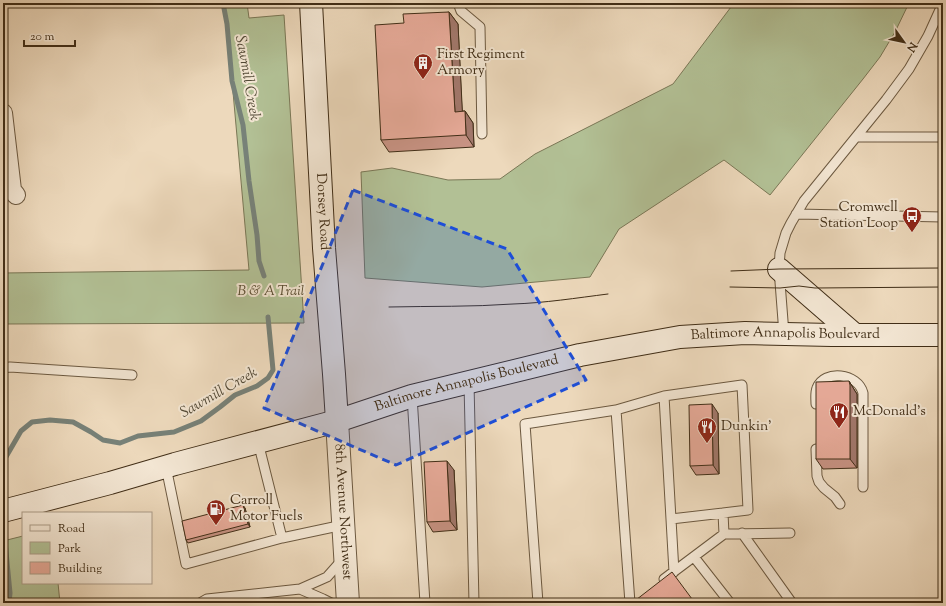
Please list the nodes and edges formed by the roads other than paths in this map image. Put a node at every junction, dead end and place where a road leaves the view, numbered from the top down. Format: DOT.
graph roads {
  1 [pos="311,3"];
  2 [pos="458,3"];
  3 [pos="943,3"];
  4 [pos="3,113"];
  5 [pos="482,134"];
  6 [pos="943,136"];
  7 [pos="856,137"];
  8 [pos="16,195"];
  9 [pos="796,214"];
  10 [pos="943,216"];
  11 [pos="779,269"];
  12 [pos="784,334"];
  13 [pos="855,335"];
  14 [pos="943,335"];
  15 [pos="3,368"];
  16 [pos="132,375"];
  17 [pos="468,383"];
  18 [pos="412,396"];
  19 [pos="664,396"];
  20 [pos="616,410"];
  21 [pos="816,416"];
  22 [pos="336,421"];
  23 [pos="816,438"];
  24 [pos="258,442"];
  25 [pos="166,467"];
  26 [pos="863,487"];
  27 [pos="840,504"];
  28 [pos="3,510"];
  29 [pos="723,513"];
  30 [pos="671,519"];
  31 [pos="343,525"];
  32 [pos="742,533"];
  33 [pos="790,533"];
  34 [pos="724,534"];
  35 [pos="282,538"];
  36 [pos="345,556"];
  37 [pos="694,557"];
  38 [pos="674,572"];
  39 [pos="656,585"];
  40 [pos="300,589"];
  41 [pos="633,602"];
  42 [pos="200,603"];
  43 [pos="331,603"];
  44 [pos="348,603"];
  45 [pos="425,603"];
  46 [pos="474,603"];
  47 [pos="538,603"];
  48 [pos="730,603"];
  49 [pos="792,603"];
  1 -- 22 [label="main road, Dorsey Road"];
  2 -- 5 [label="lane"];
  3 -- 7 [label="lane"];
  4 -- 8 [label="street"];
  6 -- 7 [label="lane"];
  7 -- 9 [label="lane"];
  9 -- 10 [label="lane"];
  9 -- 11 [label="lane"];
  11 -- 12 [label="lane"];
  11 -- 13 [label="main road"];
  12 -- 13 [label="main road, Baltimore Annapolis Boulevard"];
  12 -- 17 [label="main road, Baltimore Annapolis Boulevard"];
  13 -- 14 [label="main road, Baltimore Annapolis Boulevard"];
  15 -- 16 [label="lane"];
  17 -- 18 [label="main road, Baltimore Annapolis Boulevard"];
  17 -- 46 [label="lane"];
  18 -- 22 [label="main road, Baltimore Annapolis Boulevard"];
  18 -- 45 [label="lane"];
  19 -- 20 [label="lane"];
  19 -- 29 [label="lane"];
  19 -- 30 [label="lane"];
  20 -- 41 [label="lane"];
  20 -- 47 [label="lane"];
  21 -- 26 [label="lane"];
  22 -- 24 [label="main road, Baltimore Annapolis Boulevard"];
  22 -- 31 [label="main road, 8th Avenue Northwest"];
  23 -- 27 [label="lane"];
  24 -- 25 [label="main road, Baltimore Annapolis Boulevard"];
  24 -- 35 [label="lane"];
  25 -- 28 [label="main road, Baltimore Annapolis Boulevard"];
  25 -- 35 [label="lane"];
  29 -- 30 [label="lane"];
  29 -- 34 [label="lane"];
  30 -- 38 [label="lane"];
  31 -- 35 [label="lane"];
  31 -- 36 [label="main road, 8th Avenue Northwest"];
  32 -- 33 [label="lane"];
  32 -- 34 [label="lane"];
  32 -- 49 [label="lane"];
  34 -- 37 [label="lane"];
  36 -- 40 [label="lane"];
  36 -- 44 [label="main road, 8th Avenue Northwest"];
  37 -- 38 [label="lane"];
  37 -- 48 [label="lane"];
  38 -- 39 [label="lane"];
  40 -- 42 [label="lane"];
  40 -- 43 [label="lane"];
}
